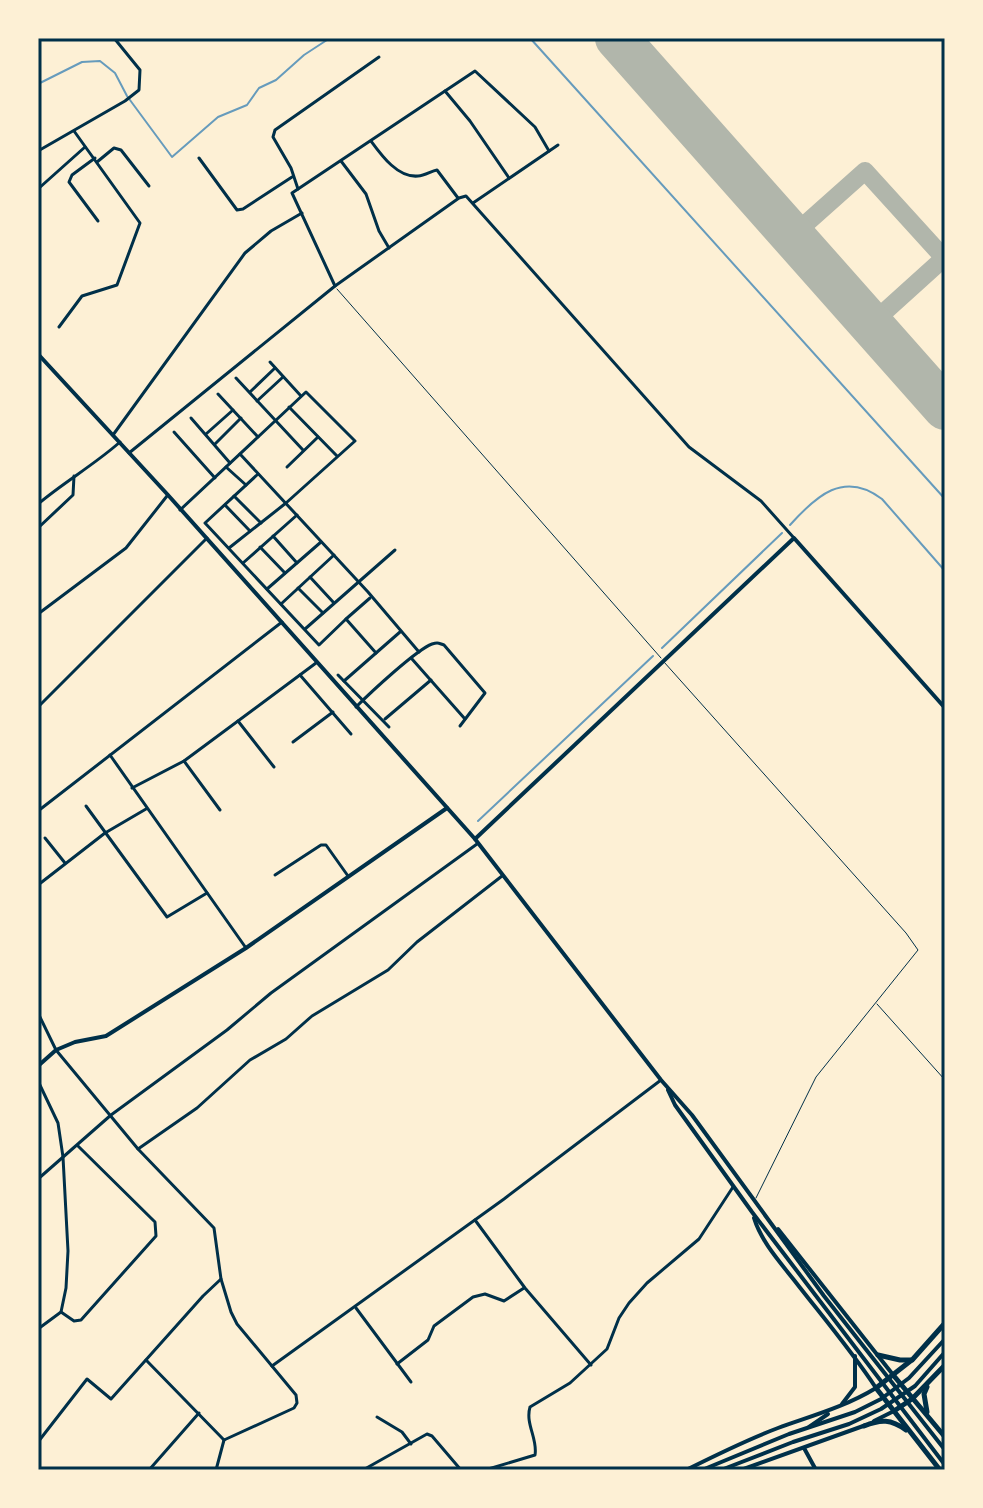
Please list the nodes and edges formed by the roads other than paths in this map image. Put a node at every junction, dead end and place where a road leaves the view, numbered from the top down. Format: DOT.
graph roads {
  1 [pos="114,38"];
  2 [pos="379,57"];
  3 [pos="445,91"];
  4 [pos="74,131"];
  5 [pos="371,141"];
  6 [pos="558,145"];
  7 [pos="85,147"];
  8 [pos="38,151"];
  9 [pos="549,151"];
  10 [pos="199,158"];
  11 [pos="96,160"];
  12 [pos="341,161"];
  13 [pos="292,177"];
  14 [pos="509,178"];
  15 [pos="149,186"];
  16 [pos="38,189"];
  17 [pos="298,189"];
  18 [pos="459,198"];
  19 [pos="473,203"];
  20 [pos="302,213"];
  21 [pos="98,221"];
  22 [pos="389,249"];
  23 [pos="335,286"];
  24 [pos="59,327"];
  25 [pos="38,355"];
  26 [pos="270,362"];
  27 [pos="275,368"];
  28 [pos="283,377"];
  29 [pos="236,378"];
  30 [pos="250,392"];
  31 [pos="218,394"];
  32 [pos="301,396"];
  33 [pos="256,402"];
  34 [pos="289,407"];
  35 [pos="233,410"];
  36 [pos="191,418"];
  37 [pos="241,418"];
  38 [pos="274,422"];
  39 [pos="174,432"];
  40 [pos="113,435"];
  41 [pos="206,435"];
  42 [pos="258,437"];
  43 [pos="318,437"];
  44 [pos="120,442"];
  45 [pos="214,445"];
  46 [pos="303,450"];
  47 [pos="129,453"];
  48 [pos="240,454"];
  49 [pos="338,457"];
  50 [pos="228,465"];
  51 [pos="287,467"];
  52 [pos="258,474"];
  53 [pos="74,476"];
  54 [pos="215,478"];
  55 [pos="246,485"];
  56 [pos="168,495"];
  57 [pos="234,496"];
  58 [pos="286,503"];
  59 [pos="38,504"];
  60 [pos="225,505"];
  61 [pos="180,510"];
  62 [pos="297,515"];
  63 [pos="261,523"];
  64 [pos="38,528"];
  65 [pos="250,531"];
  66 [pos="273,536"];
  67 [pos="207,538"];
  68 [pos="794,538"];
  69 [pos="321,542"];
  70 [pos="260,547"];
  71 [pos="229,548"];
  72 [pos="395,550"];
  73 [pos="334,555"];
  74 [pos="243,563"];
  75 [pos="297,563"];
  76 [pos="285,573"];
  77 [pos="310,577"];
  78 [pos="359,582"];
  79 [pos="298,588"];
  80 [pos="267,589"];
  81 [pos="372,597"];
  82 [pos="334,603"];
  83 [pos="281,604"];
  84 [pos="323,613"];
  85 [pos="38,614"];
  86 [pos="346,619"];
  87 [pos="282,622"];
  88 [pos="305,629"];
  89 [pos="401,631"];
  90 [pos="419,652"];
  91 [pos="376,653"];
  92 [pos="412,659"];
  93 [pos="663,660"];
  94 [pos="316,663"];
  95 [pos="300,675"];
  96 [pos="338,675"];
  97 [pos="431,680"];
  98 [pos="344,681"];
  99 [pos="363,700"];
  100 [pos="38,707"];
  101 [pos="356,707"];
  102 [pos="945,708"];
  103 [pos="333,712"];
  104 [pos="465,719"];
  105 [pos="238,721"];
  106 [pos="384,721"];
  107 [pos="460,726"];
  108 [pos="389,727"];
  109 [pos="351,734"];
  110 [pos="293,742"];
  111 [pos="110,755"];
  112 [pos="184,761"];
  113 [pos="274,767"];
  114 [pos="132,788"];
  115 [pos="86,806"];
  116 [pos="447,808"];
  117 [pos="146,809"];
  118 [pos="220,810"];
  119 [pos="38,811"];
  120 [pos="105,833"];
  121 [pos="45,838"];
  122 [pos="477,841"];
  123 [pos="65,863"];
  124 [pos="275,875"];
  125 [pos="504,875"];
  126 [pos="348,876"];
  127 [pos="38,885"];
  128 [pos="207,893"];
  129 [pos="246,948"];
  130 [pos="876,1002"];
  131 [pos="38,1013"];
  132 [pos="56,1050"];
  133 [pos="38,1066"];
  134 [pos="661,1080"];
  135 [pos="945,1080"];
  136 [pos="38,1081"];
  137 [pos="667,1088"];
  138 [pos="111,1115"];
  139 [pos="78,1146"];
  140 [pos="138,1149"];
  141 [pos="63,1157"];
  142 [pos="38,1179"];
  143 [pos="734,1186"];
  144 [pos="754,1200"];
  145 [pos="752,1212"];
  146 [pos="768,1219"];
  147 [pos="475,1220"];
  148 [pos="221,1279"];
  149 [pos="525,1288"];
  150 [pos="822,1297"];
  151 [pos="356,1307"];
  152 [pos="61,1312"];
  153 [pos="945,1323"];
  154 [pos="38,1329"];
  155 [pos="945,1339"];
  156 [pos="945,1352"];
  157 [pos="878,1355"];
  158 [pos="855,1356"];
  159 [pos="913,1359"];
  160 [pos="146,1360"];
  161 [pos="397,1364"];
  162 [pos="591,1365"];
  163 [pos="945,1365"];
  164 [pos="272,1366"];
  165 [pos="894,1376"];
  166 [pos="934,1377"];
  167 [pos="411,1382"];
  168 [pos="876,1388"];
  169 [pos="912,1399"];
  170 [pos="838,1408"];
  171 [pos="894,1411"];
  172 [pos="199,1413"];
  173 [pos="377,1417"];
  174 [pos="931,1419"];
  175 [pos="864,1426"];
  176 [pos="945,1437"];
  177 [pos="224,1440"];
  178 [pos="38,1442"];
  179 [pos="918,1442"];
  180 [pos="411,1444"];
  181 [pos="803,1447"];
  182 [pos="945,1450"];
  183 [pos="945,1465"];
  184 [pos="149,1470"];
  185 [pos="216,1470"];
  186 [pos="363,1470"];
  187 [pos="461,1470"];
  188 [pos="485,1470"];
  189 [pos="686,1470"];
  190 [pos="702,1470"];
  191 [pos="721,1470"];
  192 [pos="741,1470"];
  193 [pos="816,1470"];
  194 [pos="940,1470"];
  1 -- 4 [label="street"];
  2 -- 13 [label="street"];
  3 -- 5 [label="street"];
  3 -- 9 [label="street"];
  3 -- 14 [label="street"];
  4 -- 7 [label="street"];
  4 -- 8 [label="street"];
  5 -- 12 [label="street"];
  5 -- 18 [label="street"];
  6 -- 9 [label="street"];
  7 -- 11 [label="street"];
  7 -- 16 [label="street"];
  9 -- 14 [label="street"];
  10 -- 13 [label="street"];
  11 -- 15 [label="street"];
  11 -- 21 [label="street"];
  11 -- 24 [label="street"];
  12 -- 17 [label="street"];
  12 -- 22 [label="street"];
  13 -- 17 [label="street"];
  14 -- 19 [label="street"];
  17 -- 20 [label="street"];
  18 -- 19 [label="street"];
  18 -- 22 [label="street"];
  19 -- 68 [label="street"];
  20 -- 23 [label="street"];
  20 -- 40 [label="street"];
  22 -- 23 [label="street"];
  23 -- 47 [label="street"];
  23 -- 93 [label="lane"];
  25 -- 40 [label="main road"];
  26 -- 27 [label="street"];
  27 -- 28 [label="street"];
  27 -- 30 [label="street"];
  28 -- 32 [label="street"];
  28 -- 33 [label="street"];
  29 -- 30 [label="street"];
  30 -- 33 [label="street"];
  31 -- 35 [label="street"];
  32 -- 34 [label="street"];
  32 -- 49 [label="street"];
  33 -- 38 [label="street"];
  34 -- 38 [label="street"];
  34 -- 43 [label="street"];
  35 -- 37 [label="street"];
  35 -- 41 [label="street"];
  36 -- 41 [label="street"];
  37 -- 42 [label="street"];
  37 -- 45 [label="street"];
  38 -- 42 [label="street"];
  38 -- 46 [label="street"];
  39 -- 54 [label="street"];
  40 -- 44 [label="main road"];
  41 -- 45 [label="street"];
  42 -- 48 [label="street"];
  43 -- 46 [label="street"];
  43 -- 49 [label="street"];
  44 -- 47 [label="main road"];
  44 -- 53 [label="street"];
  45 -- 50 [label="street"];
  46 -- 51 [label="street"];
  47 -- 56 [label="main road"];
  48 -- 50 [label="street"];
  48 -- 52 [label="street"];
  49 -- 58 [label="street"];
  50 -- 54 [label="street"];
  50 -- 55 [label="street"];
  52 -- 55 [label="street"];
  52 -- 58 [label="street"];
  53 -- 59 [label="street"];
  53 -- 64 [label="street"];
  54 -- 61 [label="street"];
  55 -- 57 [label="street"];
  56 -- 61 [label="main road"];
  56 -- 85 [label="street"];
  57 -- 60 [label="street"];
  57 -- 63 [label="street"];
  58 -- 62 [label="street"];
  58 -- 63 [label="street"];
  60 -- 65 [label="street"];
  60 -- 71 [label="street"];
  61 -- 67 [label="main road"];
  62 -- 66 [label="street"];
  62 -- 69 [label="street"];
  63 -- 65 [label="street"];
  65 -- 71 [label="street"];
  66 -- 70 [label="street"];
  66 -- 75 [label="street"];
  67 -- 87 [label="main road"];
  67 -- 100 [label="street"];
  68 -- 93 [label="main road"];
  68 -- 102 [label="main road"];
  69 -- 73 [label="street"];
  69 -- 75 [label="street"];
  70 -- 74 [label="street"];
  70 -- 76 [label="street"];
  71 -- 74 [label="street"];
  72 -- 78 [label="street"];
  73 -- 77 [label="street"];
  73 -- 78 [label="street"];
  74 -- 80 [label="street"];
  75 -- 76 [label="street"];
  76 -- 80 [label="street"];
  77 -- 79 [label="street"];
  77 -- 82 [label="street"];
  78 -- 81 [label="street"];
  78 -- 82 [label="street"];
  79 -- 83 [label="street"];
  79 -- 84 [label="street"];
  80 -- 83 [label="street"];
  81 -- 86 [label="street"];
  81 -- 89 [label="street"];
  82 -- 84 [label="street"];
  83 -- 88 [label="street"];
  84 -- 88 [label="street"];
  86 -- 88 [label="street"];
  86 -- 91 [label="street"];
  87 -- 94 [label="main road"];
  87 -- 111 [label="street"];
  89 -- 90 [label="street"];
  89 -- 91 [label="street"];
  90 -- 92 [label="street"];
  90 -- 104 [label="street"];
  91 -- 98 [label="street"];
  92 -- 97 [label="street"];
  92 -- 99 [label="street"];
  93 -- 122 [label="main road"];
  93 -- 130 [label="lane"];
  94 -- 95 [label="street"];
  94 -- 101 [label="main road"];
  95 -- 103 [label="street"];
  95 -- 105 [label="street"];
  96 -- 98 [label="street"];
  97 -- 104 [label="street"];
  97 -- 106 [label="street"];
  98 -- 99 [label="street"];
  99 -- 101 [label="street"];
  99 -- 106 [label="street"];
  101 -- 116 [label="main road"];
  103 -- 109 [label="street"];
  103 -- 110 [label="street"];
  104 -- 107 [label="street"];
  105 -- 112 [label="street"];
  105 -- 113 [label="street"];
  106 -- 108 [label="street"];
  111 -- 114 [label="street"];
  111 -- 119 [label="street"];
  112 -- 114 [label="street"];
  112 -- 118 [label="street"];
  114 -- 117 [label="street"];
  115 -- 120 [label="street"];
  116 -- 122 [label="main road"];
  116 -- 126 [label="main road"];
  117 -- 120 [label="street"];
  117 -- 128 [label="street"];
  120 -- 123 [label="street"];
  120 -- 128 [label="street"];
  121 -- 123 [label="street"];
  122 -- 125 [label="main road"];
  122 -- 138 [label="street"];
  123 -- 127 [label="street"];
  124 -- 126 [label="street"];
  125 -- 134 [label="main road"];
  125 -- 140 [label="street"];
  126 -- 129 [label="main road"];
  128 -- 129 [label="street"];
  129 -- 132 [label="main road"];
  130 -- 135 [label="lane"];
  130 -- 144 [label="lane"];
  131 -- 132 [label="street"];
  132 -- 133 [label="main road"];
  132 -- 138 [label="street"];
  134 -- 137 [label="main road"];
  134 -- 147 [label="street"];
  136 -- 141 [label="street"];
  137 -- 143 [label="main road"];
  137 -- 144 [label="main road"];
  138 -- 139 [label="street"];
  138 -- 140 [label="street"];
  139 -- 141 [label="street"];
  139 -- 152 [label="street"];
  140 -- 148 [label="street"];
  141 -- 142 [label="street"];
  141 -- 152 [label="street"];
  143 -- 145 [label="main road"];
  143 -- 162 [label="street"];
  144 -- 146 [label="main road"];
  145 -- 150 [label="main road"];
  145 -- 158 [label="main road"];
  146 -- 150 [label="main road"];
  146 -- 157 [label="main road"];
  147 -- 149 [label="street"];
  147 -- 151 [label="street"];
  148 -- 160 [label="street"];
  148 -- 164 [label="street"];
  149 -- 161 [label="street"];
  149 -- 162 [label="street"];
  150 -- 182 [label="main road"];
  150 -- 183 [label="main road"];
  151 -- 161 [label="street"];
  151 -- 164 [label="street"];
  152 -- 154 [label="street"];
  153 -- 159 [label="highway"];
  155 -- 190 [label="main road"];
  156 -- 191 [label="main road"];
  157 -- 159 [label="highway"];
  157 -- 165 [label="main road"];
  158 -- 168 [label="main road"];
  158 -- 170 [label="main road"];
  159 -- 165 [label="highway"];
  160 -- 172 [label="street"];
  160 -- 178 [label="street"];
  161 -- 167 [label="street"];
  162 -- 188 [label="street"];
  163 -- 166 [label="highway"];
  164 -- 177 [label="street"];
  165 -- 168 [label="highway"];
  165 -- 169 [label="highway"];
  166 -- 169 [label="highway"];
  166 -- 174 [label="highway"];
  168 -- 170 [label="main road"];
  168 -- 171 [label="highway"];
  169 -- 171 [label="highway"];
  169 -- 174 [label="highway"];
  170 -- 181 [label="main road"];
  170 -- 189 [label="main road"];
  171 -- 175 [label="main road"];
  171 -- 179 [label="highway"];
  172 -- 177 [label="street"];
  172 -- 184 [label="street"];
  173 -- 180 [label="street"];
  174 -- 176 [label="highway"];
  175 -- 179 [label="highway"];
  175 -- 181 [label="main road"];
  177 -- 185 [label="street"];
  179 -- 194 [label="highway"];
  180 -- 186 [label="street"];
  180 -- 187 [label="street"];
  181 -- 192 [label="main road"];
  181 -- 193 [label="main road"];
}
